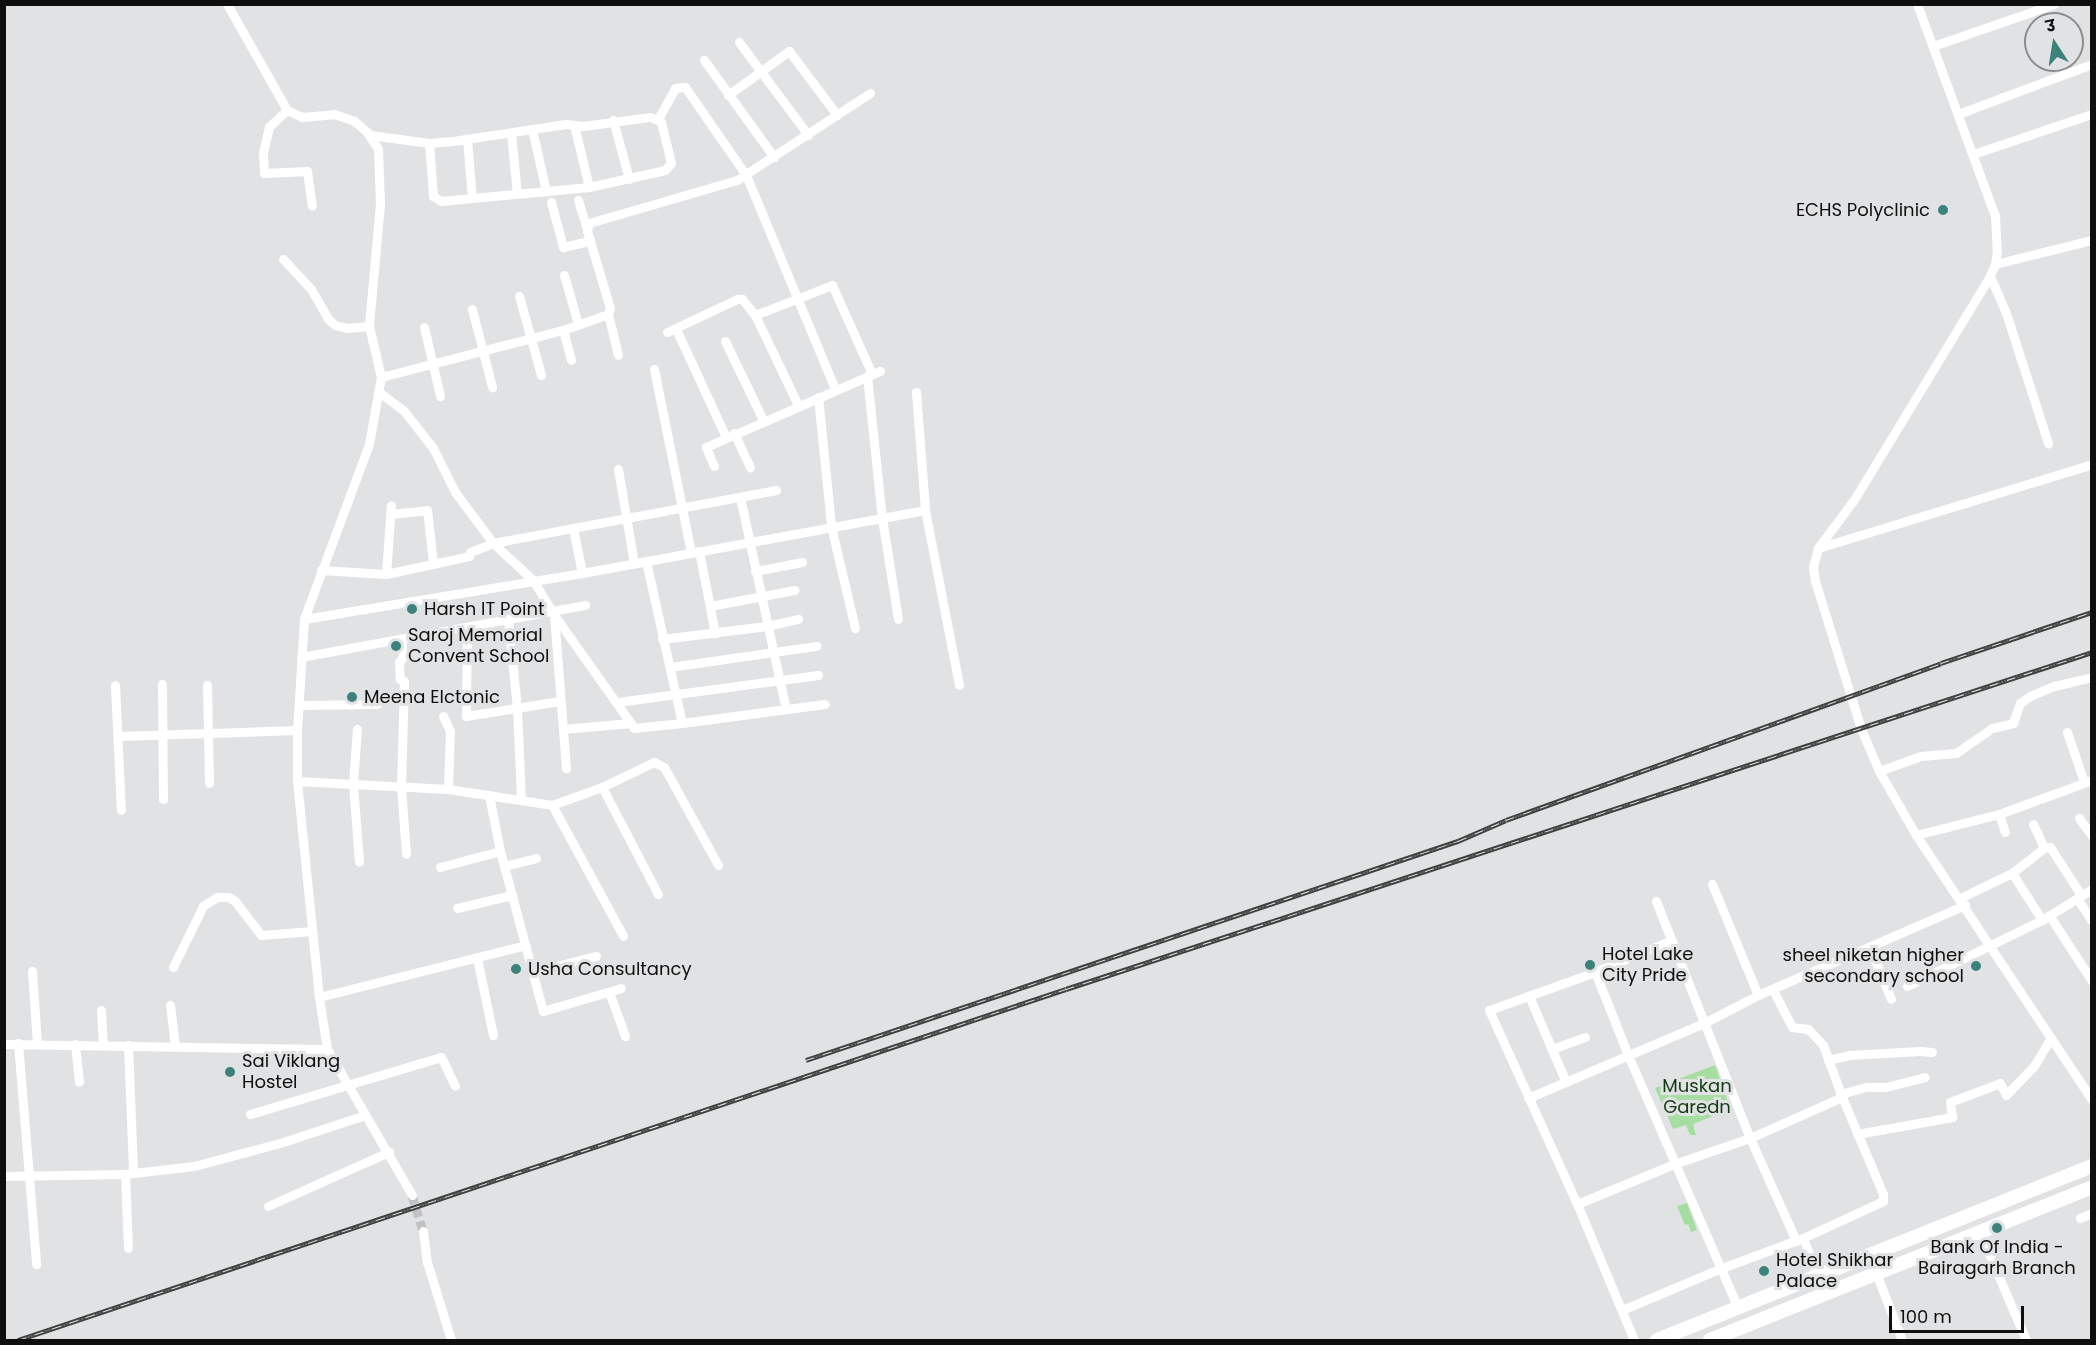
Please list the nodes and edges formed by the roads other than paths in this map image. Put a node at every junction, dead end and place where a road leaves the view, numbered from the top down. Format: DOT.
graph roads {
  1 [pos="227,4"];
  2 [pos="1917,4"];
  3 [pos="2054,4"];
  4 [pos="739,42"];
  5 [pos="1933,46"];
  6 [pos="704,60"];
  7 [pos="2091,64"];
  8 [pos="760,71"];
  9 [pos="870,93"];
  10 [pos="728,95"];
  11 [pos="287,110"];
  12 [pos="1958,114"];
  13 [pos="2091,114"];
  14 [pos="837,115"];
  15 [pos="658,119"];
  16 [pos="613,120"];
  17 [pos="574,125"];
  18 [pos="531,129"];
  19 [pos="511,133"];
  20 [pos="370,135"];
  21 [pos="808,135"];
  22 [pos="466,139"];
  23 [pos="429,143"];
  24 [pos="1973,154"];
  25 [pos="774,157"];
  26 [pos="746,175"];
  27 [pos="628,179"];
  28 [pos="589,187"];
  29 [pos="546,191"];
  30 [pos="517,194"];
  31 [pos="472,198"];
  32 [pos="578,200"];
  33 [pos="551,202"];
  34 [pos="312,206"];
  35 [pos="586,227"];
  36 [pos="2091,240"];
  37 [pos="590,241"];
  38 [pos="283,259"];
  39 [pos="1995,264"];
  40 [pos="564,275"];
  41 [pos="1990,276"];
  42 [pos="519,296"];
  43 [pos="797,297"];
  44 [pos="472,309"];
  45 [pos="608,314"];
  46 [pos="755,315"];
  47 [pos="578,324"];
  48 [pos="369,326"];
  49 [pos="424,327"];
  50 [pos="563,330"];
  51 [pos="531,338"];
  52 [pos="725,341"];
  53 [pos="483,351"];
  54 [pos="618,355"];
  55 [pos="571,360"];
  56 [pos="432,364"];
  57 [pos="654,369"];
  58 [pos="873,374"];
  59 [pos="541,375"];
  60 [pos="381,377"];
  61 [pos="492,387"];
  62 [pos="835,390"];
  63 [pos="379,392"];
  64 [pos="916,392"];
  65 [pos="440,396"];
  66 [pos="818,397"];
  67 [pos="798,405"];
  68 [pos="763,420"];
  69 [pos="730,435"];
  70 [pos="2048,442"];
  71 [pos="2091,464"];
  72 [pos="714,466"];
  73 [pos="750,468"];
  74 [pos="618,469"];
  75 [pos="776,490"];
  76 [pos="740,498"];
  77 [pos="682,508"];
  78 [pos="925,510"];
  79 [pos="627,517"];
  80 [pos="882,518"];
  81 [pos="831,526"];
  82 [pos="573,528"];
  83 [pos="747,542"];
  84 [pos="493,543"];
  85 [pos="1818,548"];
  86 [pos="695,552"];
  87 [pos="646,561"];
  88 [pos="802,562"];
  89 [pos="434,563"];
  90 [pos="634,564"];
  91 [pos="321,570"];
  92 [pos="755,571"];
  93 [pos="582,573"];
  94 [pos="386,574"];
  95 [pos="533,580"];
  96 [pos="795,590"];
  97 [pos="760,597"];
  98 [pos="585,605"];
  99 [pos="710,606"];
  100 [pos="553,614"];
  101 [pos="798,618"];
  102 [pos="304,619"];
  103 [pos="508,620"];
  104 [pos="898,620"];
  105 [pos="766,626"];
  106 [pos="467,628"];
  107 [pos="855,628"];
  108 [pos="715,633"];
  109 [pos="662,639"];
  110 [pos="401,640"];
  111 [pos="816,646"];
  112 [pos="773,653"];
  113 [pos="301,657"];
  114 [pos="670,668"];
  115 [pos="818,675"];
  116 [pos="2091,677"];
  117 [pos="779,682"];
  118 [pos="162,684"];
  119 [pos="115,685"];
  120 [pos="207,685"];
  121 [pos="959,685"];
  122 [pos="676,694"];
  123 [pos="560,701"];
  124 [pos="618,702"];
  125 [pos="377,704"];
  126 [pos="825,704"];
  127 [pos="299,705"];
  128 [pos="517,708"];
  129 [pos="786,709"];
  130 [pos="443,716"];
  131 [pos="631,723"];
  132 [pos="682,723"];
  133 [pos="357,729"];
  134 [pos="563,729"];
  135 [pos="297,730"];
  136 [pos="2067,732"];
  137 [pos="207,733"];
  138 [pos="162,735"];
  139 [pos="119,736"];
  140 [pos="566,769"];
  141 [pos="1879,771"];
  142 [pos="297,781"];
  143 [pos="2088,781"];
  144 [pos="208,783"];
  145 [pos="353,784"];
  146 [pos="401,786"];
  147 [pos="602,787"];
  148 [pos="448,789"];
  149 [pos="489,795"];
  150 [pos="521,798"];
  151 [pos="163,799"];
  152 [pos="552,805"];
  153 [pos="120,810"];
  154 [pos="1999,814"];
  155 [pos="2079,818"];
  156 [pos="2034,824"];
  157 [pos="2005,832"];
  158 [pos="1916,835"];
  159 [pos="2091,836"];
  160 [pos="2044,848"];
  161 [pos="500,851"];
  162 [pos="406,854"];
  163 [pos="536,858"];
  164 [pos="359,862"];
  165 [pos="718,865"];
  166 [pos="440,867"];
  167 [pos="504,867"];
  168 [pos="2012,873"];
  169 [pos="1712,884"];
  170 [pos="2091,889"];
  171 [pos="658,894"];
  172 [pos="512,895"];
  173 [pos="2079,897"];
  174 [pos="1656,901"];
  175 [pos="1963,902"];
  176 [pos="457,908"];
  177 [pos="2045,917"];
  178 [pos="2091,921"];
  179 [pos="312,931"];
  180 [pos="622,936"];
  181 [pos="1672,940"];
  182 [pos="526,945"];
  183 [pos="1989,945"];
  184 [pos="1870,948"];
  185 [pos="596,956"];
  186 [pos="477,958"];
  187 [pos="173,967"];
  188 [pos="32,971"];
  189 [pos="533,972"];
  190 [pos="1595,972"];
  191 [pos="2090,977"];
  192 [pos="1907,986"];
  193 [pos="621,988"];
  194 [pos="1773,990"];
  195 [pos="609,992"];
  196 [pos="1758,995"];
  197 [pos="1529,996"];
  198 [pos="319,997"];
  199 [pos="1891,999"];
  200 [pos="170,1005"];
  201 [pos="101,1010"];
  202 [pos="1706,1022"];
  203 [pos="494,1035"];
  204 [pos="626,1036"];
  205 [pos="1585,1038"];
  206 [pos="2051,1038"];
  207 [pos="18,1043"];
  208 [pos="4,1044"];
  209 [pos="37,1044"];
  210 [pos="75,1044"];
  211 [pos="103,1045"];
  212 [pos="128,1045"];
  213 [pos="175,1046"];
  214 [pos="327,1049"];
  215 [pos="1552,1050"];
  216 [pos="1932,1052"];
  217 [pos="1628,1055"];
  218 [pos="1828,1060"];
  219 [pos="1925,1077"];
  220 [pos="1565,1080"];
  221 [pos="79,1082"];
  222 [pos="349,1083"];
  223 [pos="455,1086"];
  224 [pos="1841,1095"];
  225 [pos="2090,1096"];
  226 [pos="1528,1098"];
  227 [pos="250,1114"];
  228 [pos="365,1115"];
  229 [pos="1857,1134"];
  230 [pos="1750,1138"];
  231 [pos="388,1152"];
  232 [pos="1674,1164"];
  233 [pos="2091,1166"];
  234 [pos="129,1172"];
  235 [pos="29,1175"];
  236 [pos="4,1176"];
  237 [pos="2091,1187"];
  238 [pos="412,1196"];
  239 [pos="1577,1204"];
  240 [pos="268,1206"];
  241 [pos="2091,1212"];
  242 [pos="2080,1218"];
  243 [pos="423,1231"];
  244 [pos="1980,1233"];
  245 [pos="1799,1239"];
  246 [pos="128,1248"];
  247 [pos="36,1264"];
  248 [pos="1719,1269"];
  249 [pos="1876,1273"];
  250 [pos="1817,1275"];
  251 [pos="1738,1308"];
  252 [pos="1622,1310"];
  253 [pos="451,1341"];
  254 [pos="1635,1341"];
  255 [pos="1657,1341"];
  256 [pos="1710,1341"];
  257 [pos="1902,1341"];
  258 [pos="2026,1341"];
  1 -- 11 [label="street"];
  2 -- 5 [label="street"];
  3 -- 5 [label="street"];
  4 -- 8 [label="street"];
  5 -- 12 [label="street"];
  6 -- 10 [label="street"];
  7 -- 12 [label="street"];
  8 -- 10 [label="street"];
  8 -- 14 [label="street"];
  8 -- 21 [label="street"];
  9 -- 14 [label="street"];
  10 -- 25 [label="street"];
  11 -- 20 [label="street"];
  11 -- 34 [label="street"];
  12 -- 24 [label="street"];
  13 -- 24 [label="street"];
  14 -- 21 [label="street"];
  15 -- 16 [label="street"];
  15 -- 26 [label="street"];
  15 -- 27 [label="street"];
  16 -- 17 [label="street"];
  16 -- 27 [label="street"];
  17 -- 18 [label="street"];
  17 -- 28 [label="street"];
  18 -- 19 [label="street"];
  18 -- 29 [label="street"];
  19 -- 22 [label="street"];
  19 -- 30 [label="street"];
  20 -- 23 [label="street"];
  20 -- 48 [label="street"];
  21 -- 25 [label="street"];
  22 -- 23 [label="street"];
  22 -- 31 [label="street"];
  23 -- 31 [label="street"];
  24 -- 39 [label="street"];
  25 -- 26 [label="street"];
  26 -- 35 [label="street"];
  26 -- 43 [label="street"];
  27 -- 28 [label="street"];
  28 -- 29 [label="street"];
  29 -- 30 [label="street"];
  30 -- 31 [label="street"];
  32 -- 35 [label="street"];
  33 -- 37 [label="street"];
  35 -- 37 [label="street"];
  36 -- 39 [label="street"];
  37 -- 45 [label="street"];
  38 -- 48 [label="street"];
  39 -- 41 [label="street"];
  40 -- 47 [label="street"];
  41 -- 70 [label="street"];
  41 -- 85 [label="street"];
  42 -- 51 [label="street"];
  43 -- 46 [label="street"];
  43 -- 58 [label="street"];
  43 -- 62 [label="street"];
  44 -- 53 [label="street"];
  45 -- 47 [label="street"];
  45 -- 54 [label="street"];
  46 -- 67 [label="street"];
  46 -- 69 [label="street"];
  47 -- 50 [label="street"];
  48 -- 60 [label="street"];
  49 -- 56 [label="street"];
  50 -- 51 [label="street"];
  50 -- 55 [label="street"];
  51 -- 53 [label="street"];
  51 -- 59 [label="street"];
  52 -- 68 [label="street"];
  53 -- 56 [label="street"];
  53 -- 61 [label="street"];
  56 -- 60 [label="street"];
  56 -- 65 [label="street"];
  57 -- 77 [label="street"];
  58 -- 62 [label="street"];
  58 -- 80 [label="street"];
  60 -- 63 [label="street"];
  62 -- 66 [label="street"];
  63 -- 84 [label="street"];
  63 -- 91 [label="street"];
  64 -- 78 [label="street"];
  66 -- 67 [label="street"];
  66 -- 81 [label="street"];
  67 -- 68 [label="street"];
  68 -- 69 [label="street"];
  69 -- 72 [label="street"];
  69 -- 73 [label="street"];
  71 -- 85 [label="street"];
  74 -- 79 [label="street"];
  75 -- 76 [label="street"];
  76 -- 77 [label="street"];
  76 -- 83 [label="street"];
  77 -- 79 [label="street"];
  77 -- 86 [label="street"];
  78 -- 80 [label="street"];
  78 -- 121 [label="street"];
  79 -- 82 [label="street"];
  79 -- 90 [label="street"];
  80 -- 81 [label="street"];
  80 -- 104 [label="street"];
  81 -- 83 [label="street"];
  81 -- 107 [label="street"];
  82 -- 84 [label="street"];
  82 -- 93 [label="street"];
  83 -- 86 [label="street"];
  83 -- 92 [label="street"];
  84 -- 89 [label="street"];
  84 -- 95 [label="street"];
  85 -- 141 [label="street"];
  86 -- 87 [label="street"];
  86 -- 99 [label="street"];
  87 -- 90 [label="street"];
  87 -- 109 [label="street"];
  88 -- 92 [label="street"];
  89 -- 94 [label="street"];
  89 -- 94 [label="street"];
  90 -- 93 [label="street"];
  91 -- 94 [label="street"];
  91 -- 102 [label="street"];
  92 -- 97 [label="street"];
  93 -- 95 [label="street"];
  95 -- 100 [label="street"];
  95 -- 102 [label="street"];
  96 -- 97 [label="street"];
  97 -- 99 [label="street"];
  97 -- 105 [label="street"];
  98 -- 100 [label="street"];
  99 -- 108 [label="street"];
  100 -- 103 [label="street"];
  100 -- 123 [label="street"];
  100 -- 124 [label="street"];
  101 -- 105 [label="street"];
  102 -- 113 [label="street"];
  103 -- 106 [label="street"];
  103 -- 128 [label="street"];
  105 -- 108 [label="street"];
  105 -- 112 [label="street"];
  106 -- 110 [label="street"];
  106 -- 128 [label="street"];
  108 -- 109 [label="street"];
  109 -- 114 [label="street"];
  110 -- 113 [label="street"];
  110 -- 146 [label="street"];
  111 -- 112 [label="street"];
  112 -- 114 [label="street"];
  112 -- 117 [label="street"];
  113 -- 127 [label="street"];
  114 -- 122 [label="street"];
  115 -- 117 [label="street"];
  116 -- 141 [label="street"];
  117 -- 122 [label="street"];
  117 -- 129 [label="street"];
  118 -- 138 [label="street"];
  119 -- 139 [label="street"];
  120 -- 137 [label="street"];
  122 -- 124 [label="street"];
  122 -- 132 [label="street"];
  123 -- 128 [label="street"];
  123 -- 134 [label="street"];
  124 -- 131 [label="street"];
  125 -- 127 [label="street"];
  126 -- 129 [label="street"];
  127 -- 135 [label="street"];
  128 -- 150 [label="street"];
  129 -- 132 [label="street"];
  130 -- 148 [label="street"];
  131 -- 132 [label="street"];
  131 -- 134 [label="street"];
  133 -- 145 [label="street"];
  134 -- 140 [label="street"];
  135 -- 137 [label="street"];
  135 -- 142 [label="street"];
  136 -- 143 [label="street"];
  137 -- 138 [label="street"];
  137 -- 144 [label="street"];
  138 -- 139 [label="street"];
  138 -- 151 [label="street"];
  139 -- 153 [label="street"];
  141 -- 158 [label="street"];
  142 -- 145 [label="street"];
  142 -- 179 [label="street"];
  143 -- 154 [label="street"];
  145 -- 146 [label="street"];
  145 -- 164 [label="street"];
  146 -- 148 [label="street"];
  146 -- 162 [label="street"];
  147 -- 152 [label="street"];
  147 -- 165 [label="street"];
  147 -- 171 [label="street"];
  148 -- 149 [label="street"];
  149 -- 150 [label="street"];
  149 -- 161 [label="street"];
  150 -- 152 [label="street"];
  152 -- 180 [label="street"];
  154 -- 157 [label="street"];
  154 -- 158 [label="street"];
  155 -- 159 [label="street"];
  156 -- 160 [label="street"];
  158 -- 175 [label="street"];
  160 -- 168 [label="street"];
  160 -- 173 [label="street"];
  161 -- 166 [label="street"];
  161 -- 167 [label="street"];
  163 -- 167 [label="street"];
  167 -- 172 [label="street"];
  168 -- 175 [label="street"];
  168 -- 177 [label="street"];
  169 -- 196 [label="street"];
  170 -- 173 [label="street"];
  172 -- 176 [label="street"];
  172 -- 182 [label="street"];
  173 -- 177 [label="street"];
  173 -- 178 [label="street"];
  174 -- 181 [label="street"];
  175 -- 183 [label="street"];
  175 -- 184 [label="street"];
  177 -- 183 [label="street"];
  177 -- 191 [label="street"];
  179 -- 187 [label="street"];
  179 -- 198 [label="street"];
  181 -- 190 [label="street"];
  181 -- 202 [label="street"];
  182 -- 186 [label="street"];
  182 -- 189 [label="street"];
  183 -- 192 [label="street"];
  183 -- 206 [label="street"];
  184 -- 194 [label="street"];
  184 -- 199 [label="street"];
  185 -- 189 [label="street"];
  186 -- 198 [label="street"];
  186 -- 203 [label="street"];
  188 -- 209 [label="street"];
  189 -- 195 [label="street"];
  190 -- 197 [label="street"];
  190 -- 217 [label="street"];
  193 -- 195 [label="street"];
  194 -- 196 [label="street"];
  194 -- 218 [label="street"];
  195 -- 204 [label="street"];
  196 -- 202 [label="street"];
  197 -- 215 [label="street"];
  197 -- 226 [label="street"];
  198 -- 214 [label="street"];
  200 -- 213 [label="street"];
  201 -- 211 [label="street"];
  202 -- 217 [label="street"];
  202 -- 230 [label="street"];
  205 -- 215 [label="street"];
  206 -- 225 [label="street"];
  206 -- 229 [label="street"];
  207 -- 208 [label="street"];
  207 -- 209 [label="street"];
  207 -- 235 [label="street"];
  209 -- 210 [label="street"];
  210 -- 211 [label="street"];
  210 -- 221 [label="street"];
  211 -- 212 [label="street"];
  212 -- 213 [label="street"];
  212 -- 234 [label="street"];
  213 -- 214 [label="street"];
  214 -- 222 [label="street"];
  215 -- 220 [label="street"];
  216 -- 218 [label="street"];
  217 -- 220 [label="street"];
  217 -- 232 [label="street"];
  218 -- 224 [label="street"];
  219 -- 224 [label="street"];
  220 -- 226 [label="street"];
  222 -- 223 [label="street"];
  222 -- 227 [label="street"];
  222 -- 228 [label="street"];
  224 -- 229 [label="street"];
  224 -- 230 [label="street"];
  226 -- 239 [label="street"];
  228 -- 231 [label="street"];
  228 -- 234 [label="street"];
  229 -- 245 [label="street"];
  230 -- 232 [label="street"];
  230 -- 245 [label="street"];
  231 -- 238 [label="street"];
  231 -- 240 [label="street"];
  232 -- 239 [label="street"];
  232 -- 248 [label="street"];
  233 -- 250 [label="main road"];
  234 -- 235 [label="street"];
  234 -- 246 [label="street"];
  235 -- 236 [label="street"];
  235 -- 247 [label="street"];
  237 -- 244 [label="main road"];
  239 -- 252 [label="street"];
  241 -- 242 [label="street"];
  243 -- 253 [label="street"];
  244 -- 249 [label="main road"];
  244 -- 258 [label="street"];
  245 -- 248 [label="street"];
  245 -- 250 [label="street"];
  248 -- 251 [label="street"];
  248 -- 252 [label="street"];
  249 -- 256 [label="main road"];
  249 -- 257 [label="street"];
  250 -- 251 [label="main road"];
  251 -- 255 [label="main road"];
  252 -- 254 [label="street"];
}
